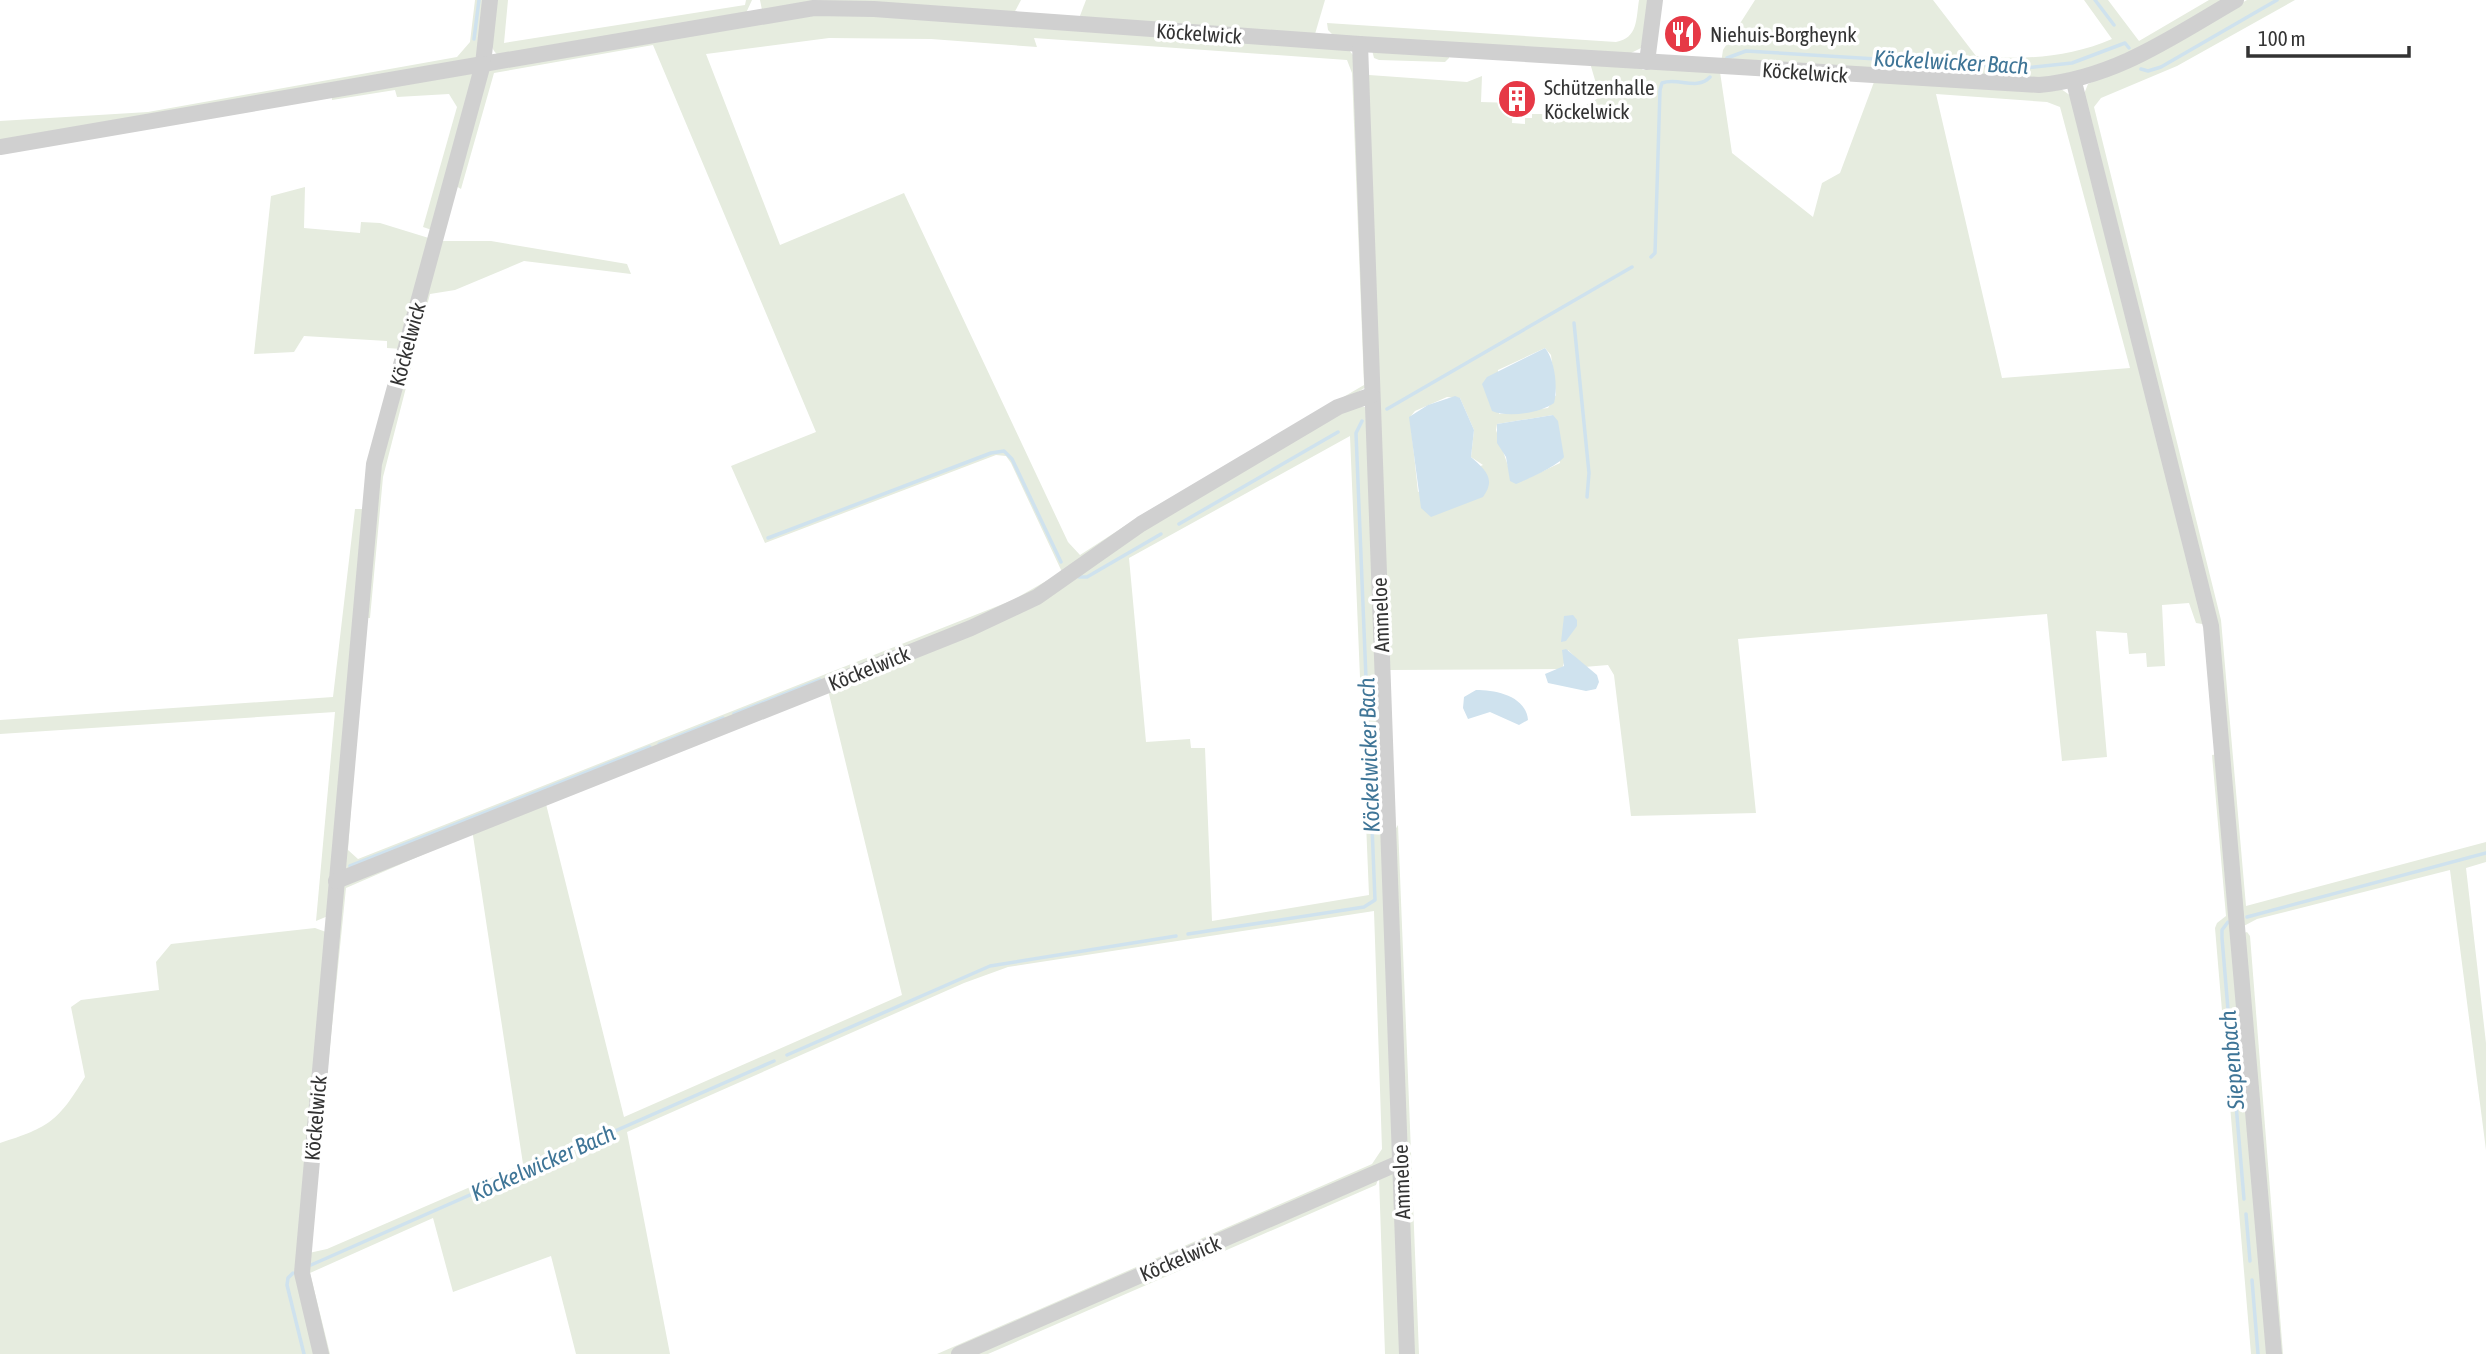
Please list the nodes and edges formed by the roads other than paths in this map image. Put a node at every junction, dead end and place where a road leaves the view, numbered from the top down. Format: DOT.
graph roads {
  1 [pos="490,0"];
  2 [pos="755,0"];
  3 [pos="1655,0"];
  4 [pos="2236,0"];
  5 [pos="752,18"];
  6 [pos="1360,44"];
  7 [pos="1647,62"];
  8 [pos="484,64"];
  9 [pos="2074,82"];
  10 [pos="0,146"];
  11 [pos="1372,394"];
  12 [pos="336,881"];
  13 [pos="1401,1162"];
  14 [pos="321,1354"];
  15 [pos="959,1354"];
  16 [pos="1407,1354"];
  17 [pos="2274,1354"];
  1 -- 8 [label="street, Köckelwick"];
  2 -- 5 [label="street"];
  3 -- 7 [label="street"];
  4 -- 9 [label="street, Köckelwick"];
  5 -- 6 [label="street, Köckelwick"];
  5 -- 8 [label="street, Köckelwick"];
  6 -- 7 [label="street, Köckelwick"];
  6 -- 11 [label="street, Ammeloe"];
  7 -- 9 [label="street, Köckelwick"];
  8 -- 10 [label="street, Köckelwick"];
  8 -- 12 [label="street, Köckelwick"];
  9 -- 17 [label="street"];
  11 -- 12 [label="street, Köckelwick"];
  11 -- 13 [label="street, Ammeloe"];
  12 -- 14 [label="street, Köckelwick"];
  13 -- 15 [label="street, Köckelwick"];
  13 -- 16 [label="street, Ammeloe"];
}
